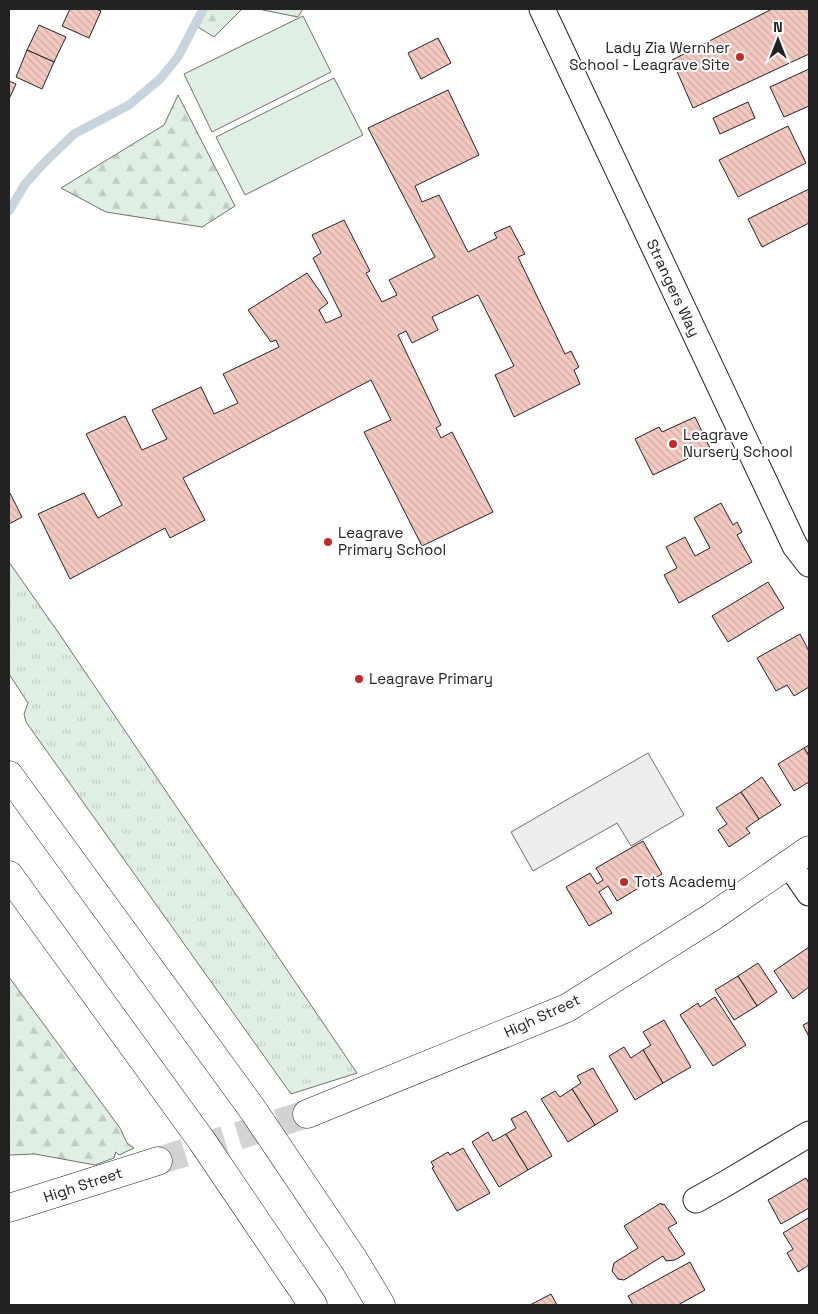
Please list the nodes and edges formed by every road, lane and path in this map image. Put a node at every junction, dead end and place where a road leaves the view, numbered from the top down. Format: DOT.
graph roads {
  1 [pos="542,9"];
  2 [pos="809,564"];
  3 [pos="9,775"];
  4 [pos="799,857"];
  5 [pos="9,875"];
  6 [pos="809,893"];
  7 [pos="307,1114"];
  8 [pos="809,1134"];
  9 [pos="158,1161"];
  10 [pos="696,1200"];
  11 [pos="9,1208"];
  12 [pos="313,1305"];
  13 [pos="381,1305"];
  1 -- 2 [label="street, Strangers Way"];
  3 -- 13 [label="main road"];
  4 -- 6 [label="street"];
  4 -- 7 [label="main road, High Street"];
  5 -- 12 [label="main road"];
  8 -- 10 [label="street"];
  9 -- 11 [label="main road, High Street"];
}
